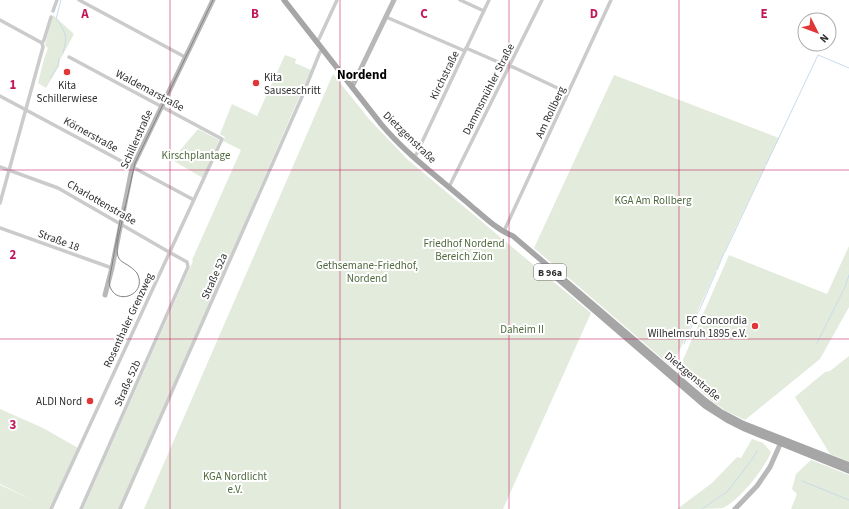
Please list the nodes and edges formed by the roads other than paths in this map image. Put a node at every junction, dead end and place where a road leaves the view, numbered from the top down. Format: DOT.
graph roads {
  1 [pos="57,0"];
  2 [pos="79,0"];
  3 [pos="213,0"];
  4 [pos="284,0"];
  5 [pos="337,0"];
  6 [pos="394,0"];
  7 [pos="460,0"];
  8 [pos="489,0"];
  9 [pos="542,0"];
  10 [pos="611,0"];
  11 [pos="53,11"];
  12 [pos="484,11"];
  13 [pos="51,17"];
  14 [pos="386,17"];
  15 [pos="0,20"];
  16 [pos="316,41"];
  17 [pos="42,43"];
  18 [pos="323,50"];
  19 [pos="466,50"];
  20 [pos="69,57"];
  21 [pos="185,57"];
  22 [pos="509,66"];
  23 [pos="352,87"];
  24 [pos="568,93"];
  25 [pos="0,96"];
  26 [pos="161,106"];
  27 [pos="26,110"];
  28 [pos="222,139"];
  29 [pos="415,157"];
  30 [pos="0,167"];
  31 [pos="132,168"];
  32 [pos="9,170"];
  33 [pos="449,187"];
  34 [pos="194,200"];
  35 [pos="0,203"];
  36 [pos="121,223"];
  37 [pos="0,228"];
  38 [pos="506,233"];
  39 [pos="169,252"];
  40 [pos="188,265"];
  41 [pos="112,268"];
  42 [pos="105,295"];
  43 [pos="782,441"];
  44 [pos="849,466"];
  45 [pos="849,471"];
  46 [pos="51,509"];
  47 [pos="81,509"];
  48 [pos="120,509"];
  49 [pos="735,509"];
  1 -- 11 [label="street"];
  2 -- 21 [label="street"];
  3 -- 21 [label="street, Schillerstraße"];
  4 -- 16 [label="main road, Dietzgenstraße / B 96a"];
  5 -- 16 [label="street"];
  6 -- 14 [label="street"];
  7 -- 12 [label="street"];
  8 -- 12 [label="street, Kirchstraße"];
  9 -- 22 [label="street, Dammsmühler Straße"];
  10 -- 24 [label="street, Am Rollberg"];
  12 -- 19 [label="street, Kirchstraße"];
  13 -- 17 [label="street"];
  14 -- 19 [label="street"];
  14 -- 23 [label="street"];
  15 -- 17 [label="street"];
  16 -- 18 [label="main road, Dietzgenstraße / B 96a"];
  17 -- 27 [label="street"];
  18 -- 23 [label="main road, Dietzgenstraße / B 96a"];
  18 -- 48 [label="street, Straße 52a"];
  19 -- 22 [label="street"];
  19 -- 29 [label="street, Kirchstraße"];
  20 -- 26 [label="street, Waldemarstraße"];
  21 -- 26 [label="street, Schillerstraße"];
  22 -- 24 [label="street"];
  22 -- 33 [label="street, Dammsmühler Straße"];
  23 -- 29 [label="main road, Dietzgenstraße / B 96a"];
  24 -- 38 [label="street, Am Rollberg"];
  25 -- 27 [label="street, Körnerstraße"];
  26 -- 28 [label="street, Waldemarstraße"];
  26 -- 31 [label="street, Schillerstraße"];
  27 -- 31 [label="street, Körnerstraße"];
  27 -- 32 [label="street"];
  28 -- 34 [label="street, Rosenthaler Grenzweg"];
  29 -- 33 [label="main road, Dietzgenstraße / B 96a"];
  30 -- 32 [label="street, Charlottenstraße"];
  31 -- 34 [label="street, Körnerstraße"];
  31 -- 36 [label="street, Schillerstraße"];
  32 -- 35 [label="street"];
  32 -- 36 [label="street, Charlottenstraße"];
  33 -- 38 [label="main road, Dietzgenstraße / B 96a"];
  34 -- 39 [label="street, Rosenthaler Grenzweg"];
  36 -- 39 [label="street, Charlottenstraße"];
  36 -- 41 [label="street, Schillerstraße"];
  37 -- 41 [label="street, Straße 18"];
  38 -- 43 [label="main road, Dietzgenstraße / B 96a"];
  39 -- 40 [label="street, Charlottenstraße"];
  39 -- 46 [label="street, Rosenthaler Grenzweg"];
  40 -- 47 [label="street, Straße 52b"];
  41 -- 42 [label="street, Schillerstraße"];
  43 -- 44 [label="main road, B 96a"];
  43 -- 45 [label="main road, B 96a"];
  43 -- 49 [label="street"];
}
